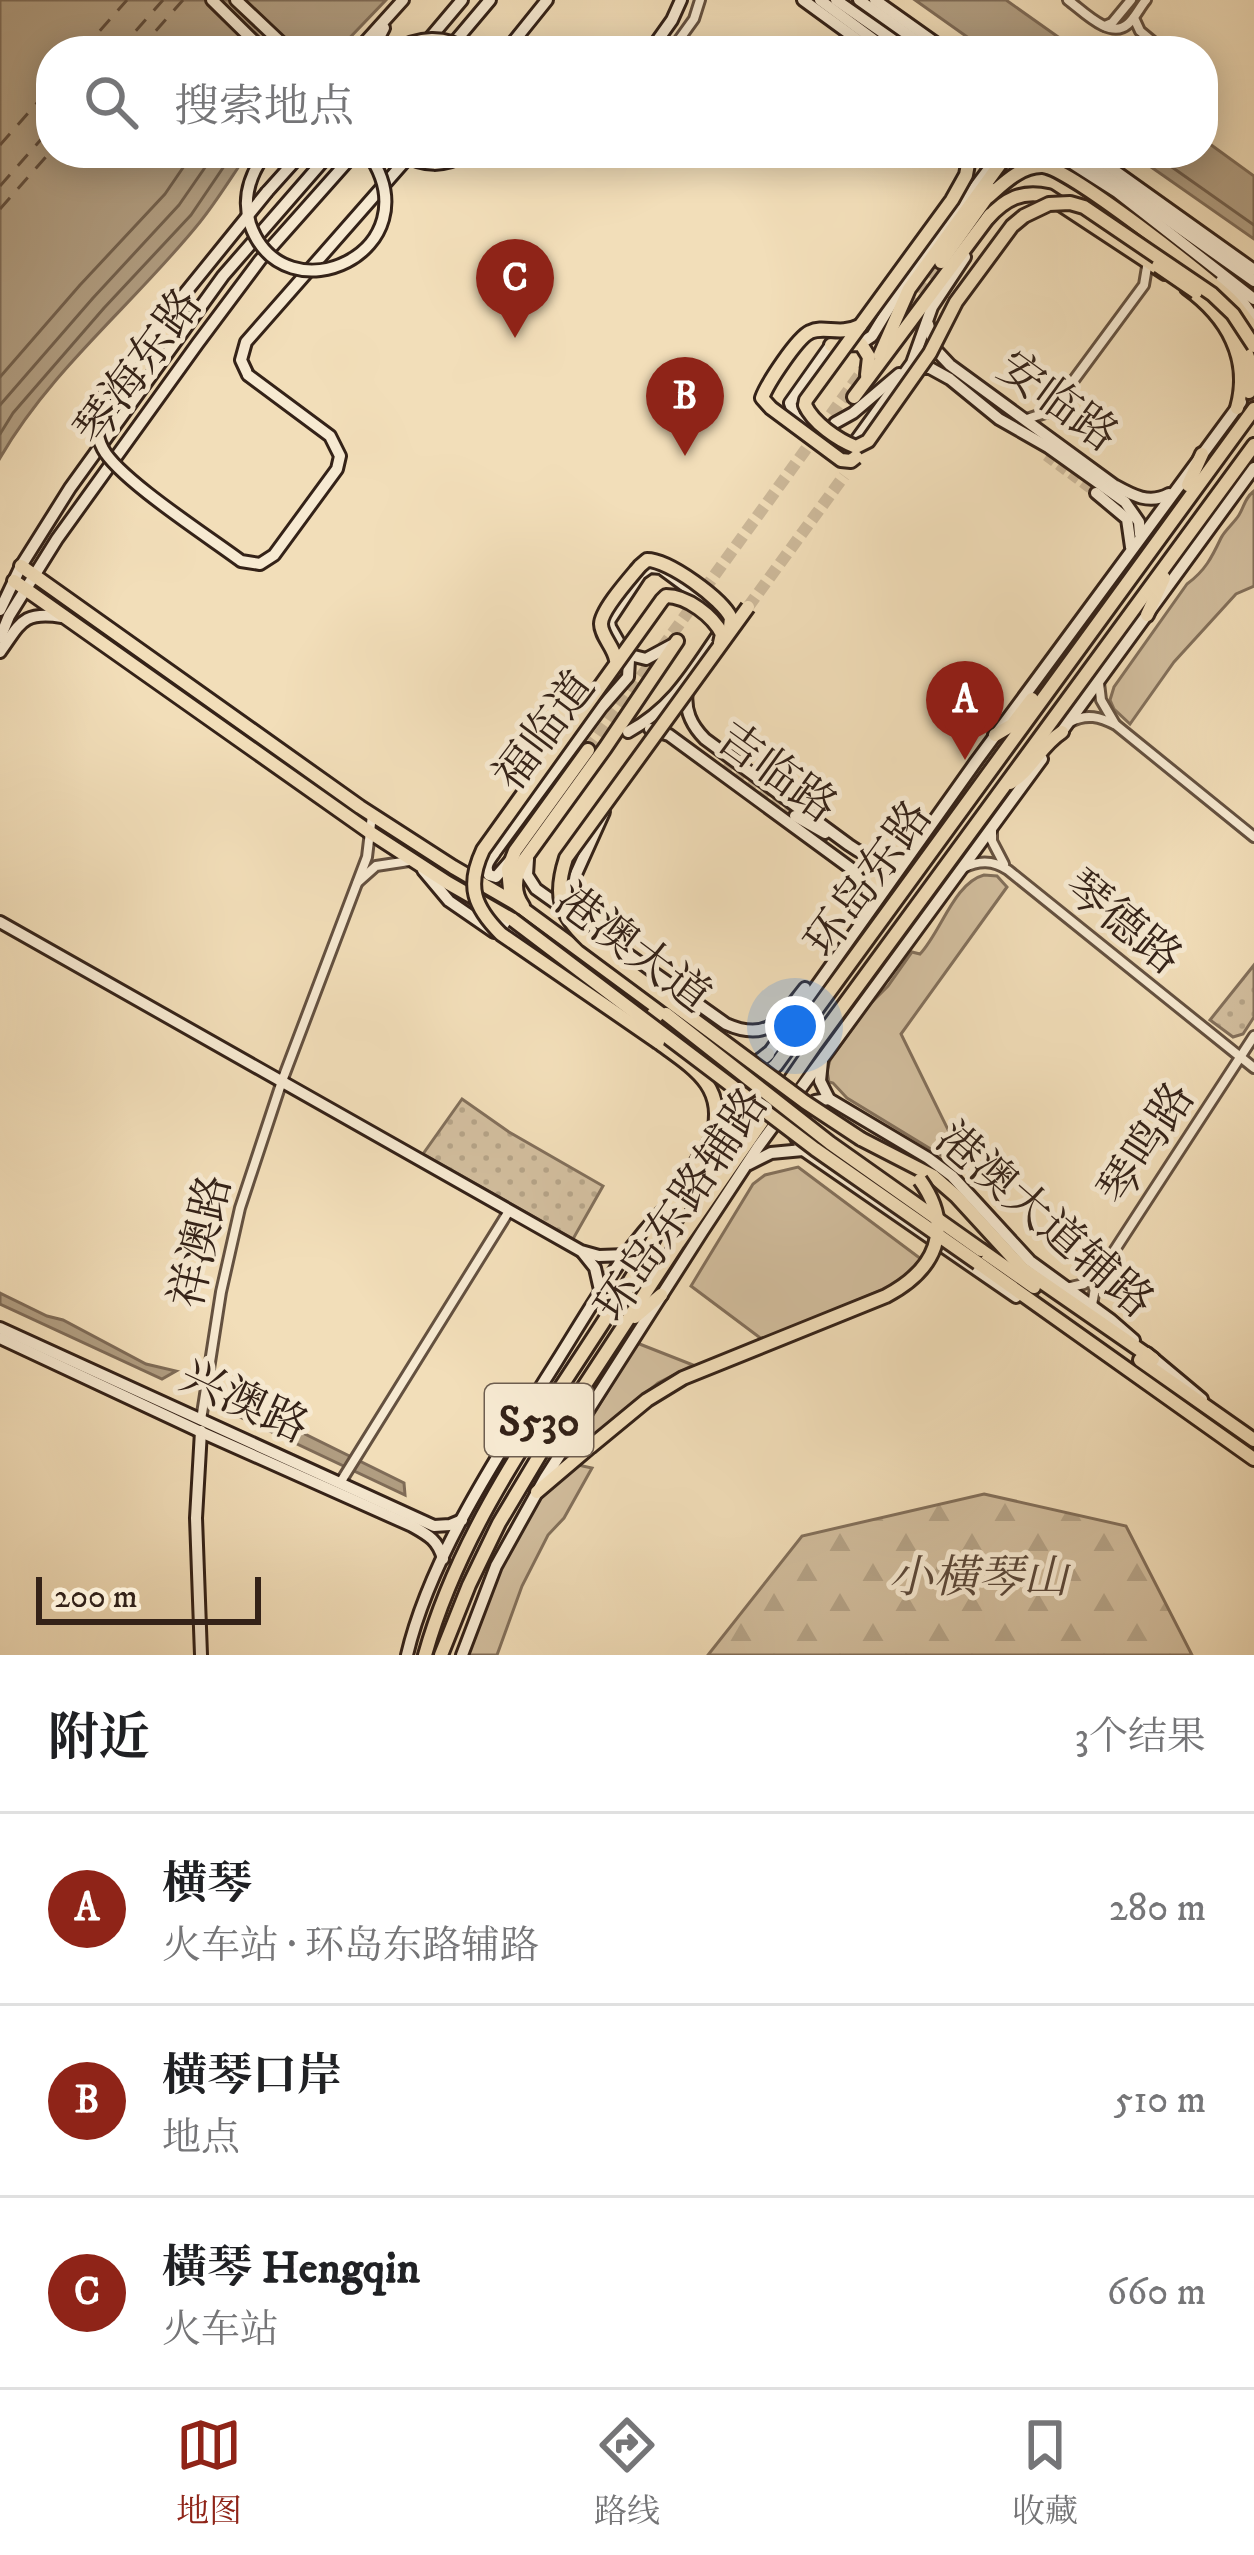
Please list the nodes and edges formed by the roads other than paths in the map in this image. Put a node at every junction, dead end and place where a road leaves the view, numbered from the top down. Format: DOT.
graph roads {
  1 [pos="212,0"];
  2 [pos="236,0"];
  3 [pos="403,0"];
  4 [pos="462,0"];
  5 [pos="490,0"];
  6 [pos="547,0"];
  7 [pos="681,0"];
  8 [pos="700,0"];
  9 [pos="803,0"];
  10 [pos="820,0"];
  11 [pos="836,0"];
  12 [pos="859,0"];
  13 [pos="875,0"];
  14 [pos="1068,0"];
  15 [pos="1131,0"];
  16 [pos="1146,0"];
  17 [pos="391,14"];
  18 [pos="1134,16"];
  19 [pos="1105,26"];
  20 [pos="249,36"];
  21 [pos="274,36"];
  22 [pos="371,36"];
  23 [pos="380,36"];
  24 [pos="432,36"];
  25 [pos="460,36"];
  26 [pos="518,36"];
  27 [pos="661,36"];
  28 [pos="682,36"];
  29 [pos="852,36"];
  30 [pos="869,36"];
  31 [pos="888,36"];
  32 [pos="910,36"];
  33 [pos="926,36"];
  34 [pos="1146,36"];
  35 [pos="255,168"];
  36 [pos="289,168"];
  37 [pos="317,168"];
  38 [pos="342,168"];
  39 [pos="376,168"];
  40 [pos="399,168"];
  41 [pos="966,168"];
  42 [pos="989,168"];
  43 [pos="1000,168"];
  44 [pos="1003,168"];
  45 [pos="1032,168"];
  46 [pos="1051,168"];
  47 [pos="1079,168"];
  48 [pos="1099,168"];
  49 [pos="1101,168"];
  50 [pos="1067,176"];
  51 [pos="988,197"];
  52 [pos="1138,208"];
  53 [pos="1024,216"];
  54 [pos="986,220"];
  55 [pos="1148,261"];
  56 [pos="941,262"];
  57 [pos="1254,270"];
  58 [pos="1167,274"];
  59 [pos="1254,281"];
  60 [pos="1144,285"];
  61 [pos="1254,299"];
  62 [pos="927,317"];
  63 [pos="1254,319"];
  64 [pos="861,325"];
  65 [pos="1254,330"];
  66 [pos="831,346"];
  67 [pos="1254,346"];
  68 [pos="876,368"];
  69 [pos="1252,389"];
  70 [pos="1237,408"];
  71 [pos="1254,409"];
  72 [pos="1051,411"];
  73 [pos="1025,420"];
  74 [pos="835,423"];
  75 [pos="1051,438"];
  76 [pos="868,442"];
  77 [pos="1254,445"];
  78 [pos="1202,454"];
  79 [pos="856,457"];
  80 [pos="1254,468"];
  81 [pos="844,476"];
  82 [pos="1176,488"];
  83 [pos="1096,493"];
  84 [pos="1177,512"];
  85 [pos="1139,537"];
  86 [pos="1186,537"];
  87 [pos="1131,549"];
  88 [pos="23,578"];
  89 [pos="748,608"];
  90 [pos="0,610"];
  91 [pos="1147,615"];
  92 [pos="64,617"];
  93 [pos="727,633"];
  94 [pos="0,638"];
  95 [pos="677,641"];
  96 [pos="716,650"];
  97 [pos="0,652"];
  98 [pos="621,657"];
  99 [pos="691,674"];
  100 [pos="1056,679"];
  101 [pos="1099,681"];
  102 [pos="1116,725"];
  103 [pos="1065,728"];
  104 [pos="628,732"];
  105 [pos="995,735"];
  106 [pos="705,739"];
  107 [pos="605,748"];
  108 [pos="588,750"];
  109 [pos="691,751"];
  110 [pos="1004,786"];
  111 [pos="611,795"];
  112 [pos="372,815"];
  113 [pos="796,816"];
  114 [pos="993,826"];
  115 [pos="371,832"];
  116 [pos="1254,837"];
  117 [pos="849,845"];
  118 [pos="535,846"];
  119 [pos="916,847"];
  120 [pos="865,856"];
  121 [pos="511,859"];
  122 [pos="415,862"];
  123 [pos="453,867"];
  124 [pos="854,870"];
  125 [pos="960,870"];
  126 [pos="1009,870"];
  127 [pos="357,883"];
  128 [pos="450,885"];
  129 [pos="515,903"];
  130 [pos="532,915"];
  131 [pos="0,922"];
  132 [pos="858,925"];
  133 [pos="591,929"];
  134 [pos="847,941"];
  135 [pos="701,1007"];
  136 [pos="666,1014"];
  137 [pos="1254,1036"];
  138 [pos="662,1042"];
  139 [pos="768,1054"];
  140 [pos="1240,1057"];
  141 [pos="823,1058"];
  142 [pos="1254,1068"];
  143 [pos="704,1078"];
  144 [pos="282,1081"];
  145 [pos="750,1092"];
  146 [pos="829,1099"];
  147 [pos="861,1139"];
  148 [pos="710,1144"];
  149 [pos="803,1150"];
  150 [pos="700,1159"];
  151 [pos="746,1166"];
  152 [pos="676,1196"];
  153 [pos="509,1210"];
  154 [pos="678,1243"];
  155 [pos="581,1251"];
  156 [pos="626,1255"];
  157 [pos="980,1256"];
  158 [pos="1105,1265"];
  159 [pos="1066,1288"];
  160 [pos="600,1293"];
  161 [pos="661,1295"];
  162 [pos="1092,1307"];
  163 [pos="625,1326"];
  164 [pos="0,1328"];
  165 [pos="0,1338"];
  166 [pos="1114,1362"];
  167 [pos="1153,1364"];
  168 [pos="201,1426"];
  169 [pos="1254,1441"];
  170 [pos="1254,1459"];
  171 [pos="340,1483"];
  172 [pos="538,1492"];
  173 [pos="462,1520"];
  174 [pos="443,1559"];
  175 [pos="201,1655"];
  176 [pos="407,1655"];
  177 [pos="425,1655"];
  178 [pos="441,1655"];
  179 [pos="462,1655"];
  1 -- 20 [label="main road"];
  2 -- 21 [label="main road"];
  3 -- 17 [label="main road"];
  4 -- 24 [label="main road"];
  5 -- 25 [label="main road"];
  6 -- 26 [label="main road"];
  7 -- 27 [label="main road"];
  8 -- 28 [label="street"];
  9 -- 29 [label="main road"];
  10 -- 30 [label="main road"];
  11 -- 31 [label="main road"];
  12 -- 32 [label="main road"];
  13 -- 33 [label="main road"];
  14 -- 19 [label="street"];
  15 -- 19 [label="street"];
  16 -- 18 [label="street"];
  17 -- 22 [label="main road"];
  17 -- 23 [label="main road"];
  18 -- 19 [label="street"];
  18 -- 34 [label="street"];
  35 -- 39 [label="main road, bridge"];
  36 -- 40 [label="main road, bridge"];
  37 -- 88 [label="main road, 琴海东路"];
  38 -- 88 [label="main road, 琴海东路"];
  41 -- 64 [label="main road, bridge"];
  42 -- 66 [label="main road"];
  43 -- 68 [label="main road"];
  44 -- 51 [label="main road"];
  45 -- 51 [label="main road"];
  46 -- 50 [label="main road"];
  47 -- 52 [label="main road"];
  48 -- 59 [label="main road"];
  49 -- 57 [label="main road"];
  50 -- 54 [label="main road"];
  50 -- 65 [label="main road, bridge"];
  51 -- 56 [label="main road"];
  52 -- 61 [label="main road"];
  52 -- 63 [label="main road"];
  53 -- 67 [label="main road, bridge"];
  53 -- 69 [label="main road, bridge"];
  53 -- 76 [label="main road, bridge"];
  54 -- 55 [label="main road"];
  54 -- 62 [label="main road"];
  54 -- 68 [label="main road"];
  55 -- 58 [label="main road"];
  55 -- 60 [label="street"];
  58 -- 60 [label="street"];
  58 -- 70 [label="main road"];
  60 -- 72 [label="street"];
  62 -- 66 [label="main road"];
  62 -- 73 [label="main road, 安临路"];
  64 -- 76 [label="main road, bridge"];
  64 -- 79 [label="main road, bridge"];
  66 -- 68 [label="main road"];
  69 -- 70 [label="main road, 环岛东路辅路"];
  70 -- 78 [label="main road, 环岛东路辅路"];
  71 -- 84 [label="main road, 环岛东路"];
  72 -- 73 [label="street"];
  72 -- 75 [label="street"];
  73 -- 75 [label="main road, 安临路"];
  74 -- 85 [label="main road, 安临路"];
  75 -- 82 [label="main road, 安临路"];
  76 -- 79 [label="main road, bridge"];
  77 -- 86 [label="main road, 环岛东路 / S530"];
  78 -- 82 [label="main road, 环岛东路辅路"];
  78 -- 84 [label="main road"];
  79 -- 81 [label="main road, bridge"];
  80 -- 91 [label="main road, 环岛东路辅路"];
  82 -- 85 [label="main road, 环岛东路辅路"];
  83 -- 87 [label="main road"];
  84 -- 100 [label="main road, 环岛东路"];
  85 -- 87 [label="main road, 环岛东路辅路"];
  86 -- 91 [label="main road"];
  86 -- 110 [label="main road, 环岛东路 / S530"];
  87 -- 105 [label="main road, 环岛东路辅路"];
  88 -- 90 [label="main road, 琴海东路"];
  88 -- 92 [label="main road, 港澳大道"];
  88 -- 94 [label="main road, 琴海东路"];
  88 -- 112 [label="main road, 港澳大道"];
  89 -- 93 [label="main road, bridge"];
  91 -- 101 [label="main road, 环岛东路辅路"];
  92 -- 97 [label="main road"];
  92 -- 115 [label="main road, 港澳大道"];
  93 -- 96 [label="main road, bridge"];
  93 -- 98 [label="main road, bridge"];
  95 -- 98 [label="main road"];
  95 -- 107 [label="main road, 福临道"];
  96 -- 98 [label="main road, bridge"];
  96 -- 111 [label="main road, bridge"];
  98 -- 99 [label="main road, 福临道"];
  98 -- 121 [label="main road, 福临道"];
  98 -- 138 [label="main road, bridge"];
  99 -- 104 [label="main road, 福临道"];
  99 -- 106 [label="main road, 吉临路"];
  100 -- 105 [label="main road"];
  100 -- 145 [label="main road, 环岛东路"];
  101 -- 102 [label="street"];
  101 -- 103 [label="main road, 环岛东路辅路"];
  102 -- 103 [label="street"];
  102 -- 116 [label="street"];
  103 -- 110 [label="main road"];
  103 -- 114 [label="main road, 环岛东路辅路"];
  104 -- 107 [label="main road"];
  104 -- 109 [label="main road, 吉临路"];
  105 -- 119 [label="main road, 环岛东路辅路"];
  106 -- 109 [label="main road"];
  106 -- 117 [label="main road, 吉临路"];
  107 -- 118 [label="main road, 福临道"];
  108 -- 121 [label="main road, 福临道"];
  109 -- 124 [label="main road, 吉临路"];
  110 -- 154 [label="main road, 环岛东路 / S530"];
  111 -- 133 [label="main road"];
  111 -- 147 [label="main road, bridge"];
  112 -- 115 [label="street, 祥澳路"];
  112 -- 123 [label="main road, 港澳大道"];
  113 -- 117 [label="main road"];
  114 -- 125 [label="main road, 环岛东路辅路"];
  114 -- 126 [label="street, 琴德路"];
  115 -- 122 [label="main road, 港澳大道"];
  115 -- 127 [label="street, 祥澳路"];
  117 -- 120 [label="main road, 吉临路"];
  118 -- 130 [label="main road, 福临道"];
  118 -- 133 [label="main road"];
  119 -- 120 [label="main road, 吉临路"];
  119 -- 132 [label="main road, 环岛东路辅路"];
  120 -- 124 [label="main road"];
  121 -- 129 [label="main road, 福临道"];
  122 -- 127 [label="street"];
  122 -- 128 [label="main road, 港澳大道"];
  122 -- 143 [label="main road"];
  123 -- 129 [label="main road, 港澳大道"];
  123 -- 139 [label="main road"];
  124 -- 132 [label="main road, 吉临路"];
  125 -- 126 [label="street, 琴德路"];
  125 -- 141 [label="main road, 环岛东路辅路"];
  126 -- 140 [label="street, 琴德路"];
  127 -- 144 [label="street, 祥澳路"];
  128 -- 138 [label="main road"];
  128 -- 145 [label="main road, 港澳大道, bridge"];
  129 -- 130 [label="main road, 港澳大道"];
  130 -- 136 [label="main road, 港澳大道"];
  131 -- 144 [label="main road"];
  132 -- 134 [label="main road, 环岛东路辅路"];
  133 -- 135 [label="main road"];
  134 -- 135 [label="main road"];
  134 -- 139 [label="main road, 环岛东路辅路"];
  135 -- 138 [label="main road"];
  136 -- 147 [label="main road, bridge"];
  136 -- 157 [label="main road, 港澳大道, bridge"];
  137 -- 140 [label="street, 琴鸣路"];
  138 -- 143 [label="main road"];
  139 -- 145 [label="main road, 环岛东路辅路"];
  140 -- 142 [label="street, 琴德路"];
  140 -- 158 [label="street, 琴鸣路"];
  141 -- 146 [label="main road"];
  141 -- 151 [label="main road, 环岛东路辅路"];
  143 -- 148 [label="main road"];
  144 -- 153 [label="main road"];
  144 -- 168 [label="street, 祥澳路"];
  145 -- 148 [label="main road, 环岛东路"];
  145 -- 157 [label="main road, 港澳大道, bridge"];
  146 -- 149 [label="main road"];
  146 -- 159 [label="main road, 港澳大道辅路"];
  147 -- 167 [label="main road"];
  147 -- 172 [label="main road, bridge"];
  148 -- 150 [label="main road, 环岛东路"];
  149 -- 151 [label="main road"];
  149 -- 166 [label="main road, 港澳大道辅路"];
  150 -- 152 [label="main road, 环岛东路"];
  150 -- 154 [label="main road"];
  151 -- 161 [label="main road, 环岛东路辅路"];
  152 -- 156 [label="main road, 环岛东路辅路"];
  152 -- 177 [label="main road, 环岛东路 / S530"];
  153 -- 155 [label="main road"];
  153 -- 171 [label="street"];
  154 -- 163 [label="main road, 环岛东路 / S530"];
  155 -- 156 [label="main road"];
  155 -- 160 [label="main road"];
  156 -- 160 [label="main road, 环岛东路辅路"];
  157 -- 166 [label="main road, 港澳大道"];
  157 -- 167 [label="main road, 港澳大道"];
  158 -- 159 [label="street"];
  158 -- 162 [label="street"];
  159 -- 162 [label="main road, 港澳大道辅路"];
  160 -- 173 [label="main road, 环岛东路辅路"];
  161 -- 163 [label="main road"];
  161 -- 172 [label="main road, 环岛东路辅路"];
  162 -- 167 [label="main road, 港澳大道辅路"];
  163 -- 178 [label="main road, 环岛东路 / S530"];
  164 -- 168 [label="main road, 兴澳路"];
  165 -- 168 [label="main road, 兴澳路"];
  166 -- 170 [label="main road, 港澳大道"];
  167 -- 169 [label="main road, 港澳大道"];
  168 -- 171 [label="main road, 兴澳路"];
  168 -- 174 [label="main road, 兴澳路"];
  168 -- 175 [label="main road"];
  171 -- 173 [label="main road, 兴澳路"];
  172 -- 179 [label="main road, 环岛东路辅路"];
  173 -- 174 [label="main road, 环岛东路辅路"];
  174 -- 176 [label="main road, 环岛东路辅路"];
}
